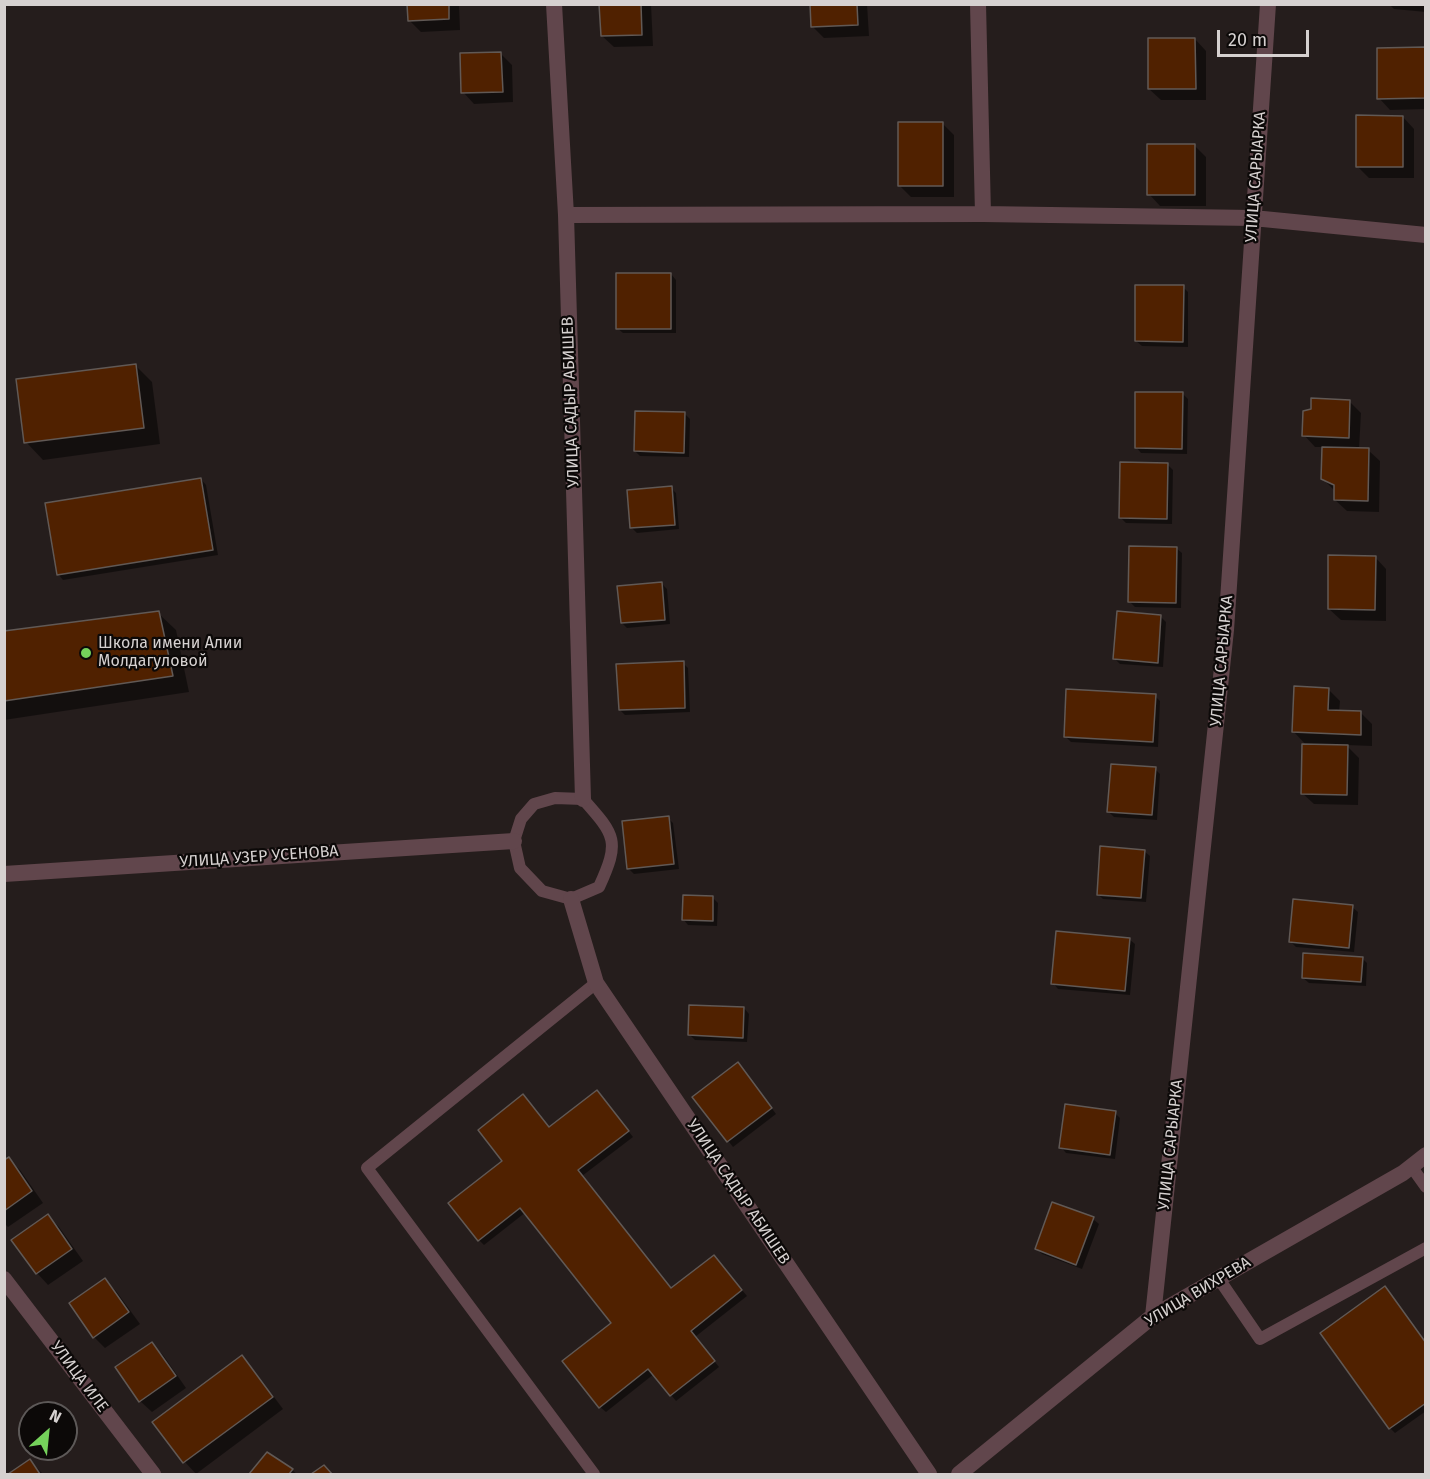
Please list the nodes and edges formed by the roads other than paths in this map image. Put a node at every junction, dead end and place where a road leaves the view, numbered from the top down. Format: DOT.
graph roads {
  1 [pos="554,4"];
  2 [pos="978,4"];
  3 [pos="1268,4"];
  4 [pos="983,214"];
  5 [pos="566,215"];
  6 [pos="1253,218"];
  7 [pos="1425,235"];
  8 [pos="583,799"];
  9 [pos="514,841"];
  10 [pos="4,874"];
  11 [pos="571,899"];
  12 [pos="596,983"];
  13 [pos="1425,1155"];
  14 [pos="1411,1166"];
  15 [pos="1425,1187"];
  16 [pos="1425,1248"];
  17 [pos="1219,1278"];
  18 [pos="4,1279"];
  19 [pos="1153,1316"];
  20 [pos="153,1474"];
  21 [pos="594,1474"];
  22 [pos="929,1474"];
  23 [pos="959,1474"];
  1 -- 5 [label="street, УЛИЦА САДЫР АБИШЕВ"];
  2 -- 4 [label="street"];
  3 -- 6 [label="street, УЛИЦА САРЫАРКА"];
  4 -- 5 [label="street"];
  4 -- 6 [label="street"];
  5 -- 8 [label="street, УЛИЦА САДЫР АБИШЕВ"];
  6 -- 7 [label="street"];
  6 -- 19 [label="street, УЛИЦА САРЫАРКА"];
  8 -- 9 [label="lane"];
  8 -- 11 [label="lane"];
  9 -- 10 [label="street, УЛИЦА УЗЕР УСЕНОВА"];
  9 -- 11 [label="lane"];
  11 -- 12 [label="street, УЛИЦА САДЫР АБИШЕВ"];
  12 -- 21 [label="lane"];
  12 -- 22 [label="street, УЛИЦА САДЫР АБИШЕВ"];
  13 -- 14 [label="street, УЛИЦА ВИХРЕВА"];
  14 -- 15 [label="lane"];
  14 -- 17 [label="street, УЛИЦА ВИХРЕВА"];
  16 -- 17 [label="lane"];
  17 -- 19 [label="street, УЛИЦА ВИХРЕВА"];
  18 -- 20 [label="street, УЛИЦА ИЛЕ"];
  19 -- 23 [label="street, УЛИЦА ВИХРЕВА"];
}
